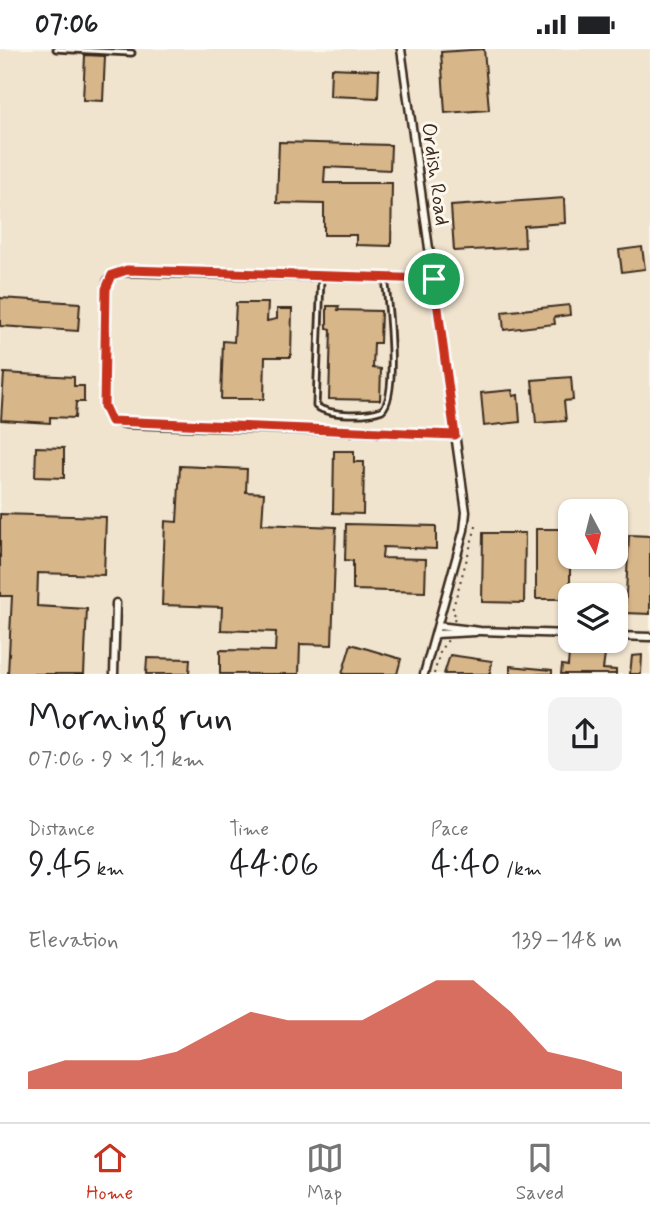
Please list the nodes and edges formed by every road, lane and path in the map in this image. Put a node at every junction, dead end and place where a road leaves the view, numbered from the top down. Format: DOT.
graph roads {
  1 [pos="56,49"];
  2 [pos="401,49"];
  3 [pos="132,53"];
  4 [pos="321,276"];
  5 [pos="385,278"];
  6 [pos="434,279"];
  7 [pos="455,435"];
  8 [pos="477,523"];
  9 [pos="116,603"];
  10 [pos="454,621"];
  11 [pos="437,630"];
  12 [pos="558,634"];
  13 [pos="628,636"];
  14 [pos="650,637"];
  15 [pos="448,639"];
  16 [pos="114,674"];
  17 [pos="424,674"];
  18 [pos="434,674"];
  1 -- 3 [label="lane"];
  2 -- 6 [label="street, Ordish Road"];
  4 -- 5 [label="street"];
  4 -- 5 [label="lane"];
  4 -- 7 [label="street"];
  5 -- 6 [label="street"];
  6 -- 7 [label="street, Ordish Road"];
  7 -- 11 [label="street, Ordish Road"];
  8 -- 10 [label="path"];
  9 -- 16 [label="street"];
  11 -- 12 [label="street"];
  11 -- 17 [label="street, Ordish Road"];
  13 -- 14 [label="street"];
  15 -- 18 [label="path"];
}
